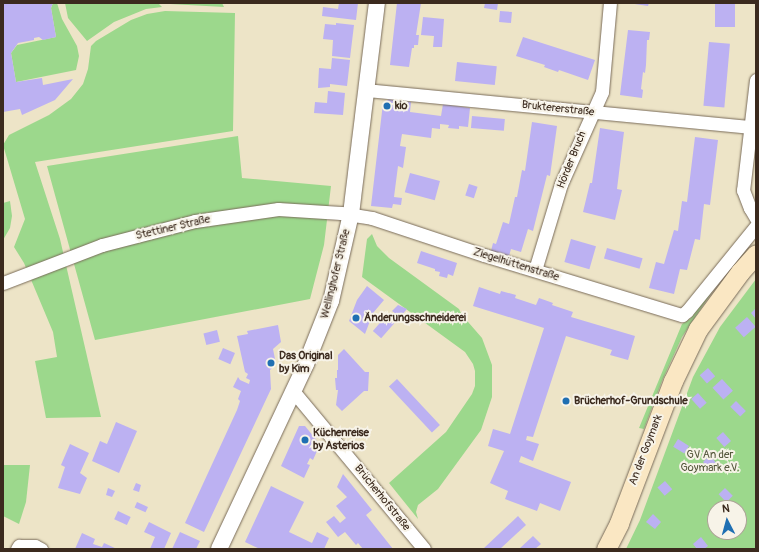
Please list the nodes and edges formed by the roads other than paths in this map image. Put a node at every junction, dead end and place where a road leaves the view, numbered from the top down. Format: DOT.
graph roads {
  1 [pos="377,3"];
  2 [pos="610,3"];
  3 [pos="756,80"];
  4 [pos="366,90"];
  5 [pos="591,112"];
  6 [pos="750,127"];
  7 [pos="351,214"];
  8 [pos="756,218"];
  9 [pos="756,226"];
  10 [pos="756,254"];
  11 [pos="535,270"];
  12 [pos="3,283"];
  13 [pos="294,392"];
  14 [pos="18,547"];
  15 [pos="42,549"];
  16 [pos="219,549"];
  17 [pos="424,549"];
  18 [pos="606,549"];
  1 -- 4 [label="street, Wellinghofer Straße"];
  2 -- 5 [label="street, Hörder Bruch"];
  3 -- 6 [label="street"];
  4 -- 5 [label="street, Bruktererstraße"];
  4 -- 7 [label="street, Wellinghofer Straße"];
  5 -- 6 [label="street, Bruktererstraße"];
  5 -- 11 [label="street, Hörder Bruch"];
  6 -- 8 [label="street"];
  7 -- 11 [label="street, Ziegelhüttenstraße"];
  7 -- 12 [label="street, Stettiner Straße"];
  7 -- 13 [label="street, Wellinghofer Straße"];
  9 -- 11 [label="street, Ziegelhüttenstraße"];
  10 -- 18 [label="main road, An der Goymark"];
  13 -- 16 [label="street, Wellinghofer Straße"];
  13 -- 17 [label="street, Brücherhofstraße"];
  14 -- 15 [label="street"];
}
